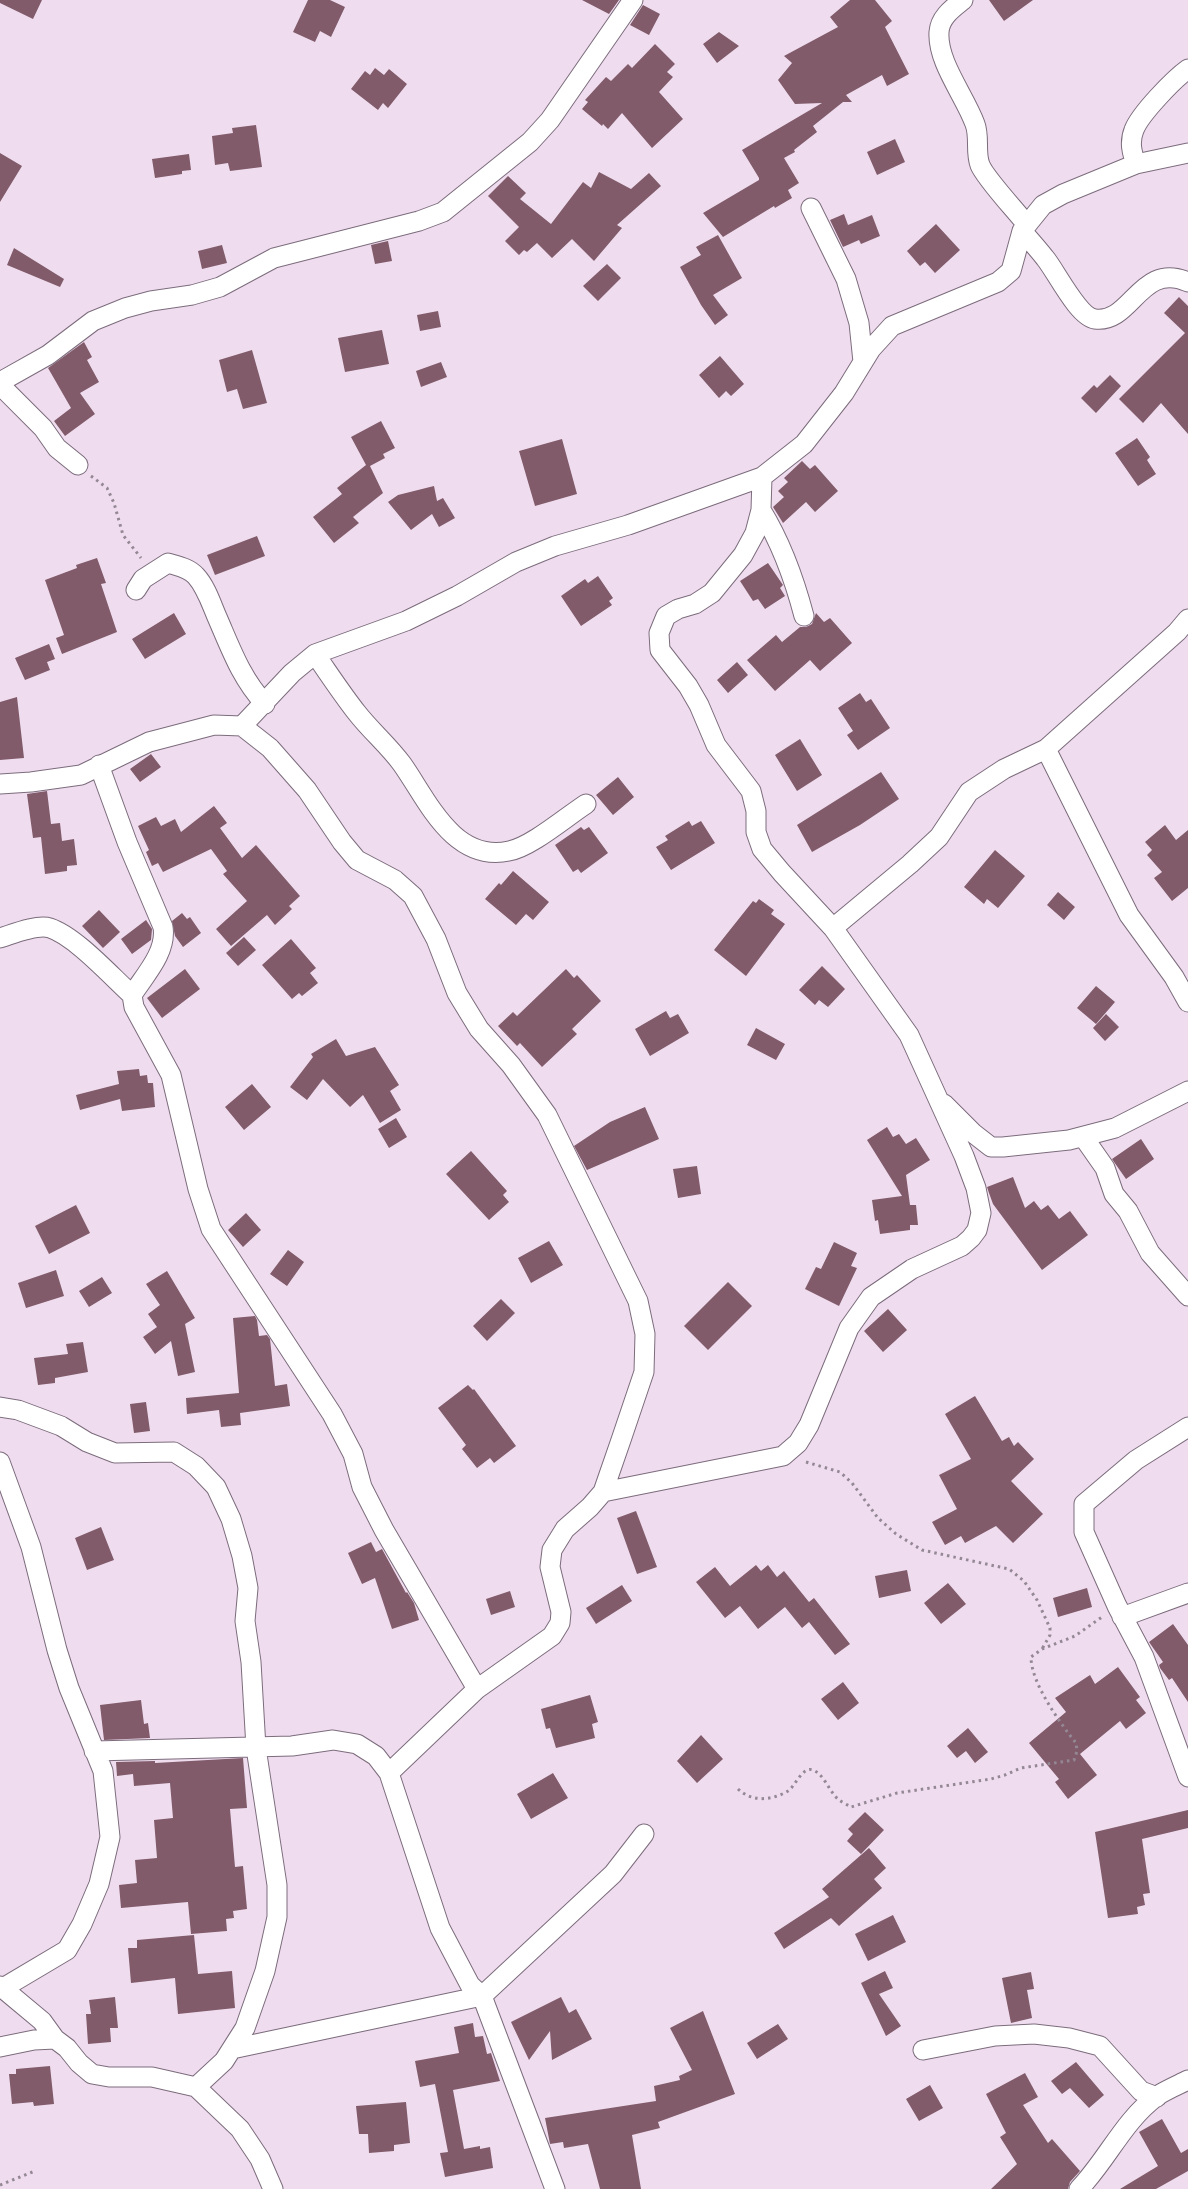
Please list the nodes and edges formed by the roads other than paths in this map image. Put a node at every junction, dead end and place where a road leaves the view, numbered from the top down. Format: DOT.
graph roads {
  1 [pos="633,0"];
  2 [pos="963,0"];
  3 [pos="1188,68"];
  4 [pos="1188,153"];
  5 [pos="1136,164"];
  6 [pos="810,208"];
  7 [pos="1025,228"];
  8 [pos="1188,282"];
  9 [pos="863,362"];
  10 [pos="0,384"];
  11 [pos="78,465"];
  12 [pos="762,477"];
  13 [pos="761,510"];
  14 [pos="136,590"];
  15 [pos="804,616"];
  16 [pos="1188,619"];
  17 [pos="315,654"];
  18 [pos="265,704"];
  19 [pos="242,726"];
  20 [pos="1046,749"];
  21 [pos="99,765"];
  22 [pos="0,784"];
  23 [pos="586,804"];
  24 [pos="833,928"];
  25 [pos="0,938"];
  26 [pos="132,995"];
  27 [pos="1188,1002"];
  28 [pos="1188,1091"];
  29 [pos="936,1096"];
  30 [pos="1084,1138"];
  31 [pos="1188,1296"];
  32 [pos="0,1407"];
  33 [pos="1188,1427"];
  34 [pos="0,1462"];
  35 [pos="603,1492"];
  36 [pos="1188,1593"];
  37 [pos="1120,1611"];
  38 [pos="477,1689"];
  39 [pos="256,1748"];
  40 [pos="94,1751"];
  41 [pos="389,1773"];
  42 [pos="1188,1777"];
  43 [pos="644,1834"];
  44 [pos="1,1987"];
  45 [pos="482,1996"];
  46 [pos="55,2039"];
  47 [pos="0,2047"];
  48 [pos="232,2049"];
  49 [pos="923,2050"];
  50 [pos="1188,2080"];
  51 [pos="196,2087"];
  52 [pos="1157,2097"];
  53 [pos="273,2189"];
  54 [pos="555,2189"];
  55 [pos="1080,2189"];
  1 -- 10 [label="street"];
  2 -- 7 [label="street"];
  3 -- 5 [label="street"];
  4 -- 5 [label="street"];
  5 -- 7 [label="street"];
  6 -- 9 [label="street"];
  7 -- 8 [label="street"];
  7 -- 9 [label="street"];
  9 -- 12 [label="street"];
  10 -- 11 [label="street"];
  12 -- 13 [label="street"];
  12 -- 17 [label="street"];
  13 -- 15 [label="street"];
  13 -- 24 [label="street"];
  14 -- 18 [label="street"];
  16 -- 20 [label="street"];
  17 -- 18 [label="street"];
  17 -- 23 [label="street"];
  18 -- 19 [label="street"];
  19 -- 21 [label="street"];
  19 -- 35 [label="street"];
  20 -- 24 [label="street"];
  20 -- 27 [label="street"];
  21 -- 22 [label="street"];
  21 -- 26 [label="street"];
  24 -- 29 [label="street"];
  25 -- 26 [label="street"];
  26 -- 38 [label="street"];
  28 -- 30 [label="street"];
  29 -- 30 [label="street"];
  29 -- 35 [label="street"];
  30 -- 31 [label="street"];
  32 -- 39 [label="street"];
  33 -- 37 [label="street"];
  34 -- 40 [label="street"];
  35 -- 38 [label="street"];
  36 -- 37 [label="street"];
  37 -- 42 [label="street"];
  38 -- 41 [label="street"];
  39 -- 40 [label="street"];
  39 -- 41 [label="street"];
  39 -- 48 [label="street"];
  40 -- 44 [label="street"];
  41 -- 45 [label="street"];
  43 -- 45 [label="street"];
  44 -- 46 [label="street"];
  45 -- 48 [label="street"];
  45 -- 54 [label="street"];
  46 -- 47 [label="street"];
  46 -- 51 [label="street"];
  48 -- 51 [label="street"];
  49 -- 52 [label="street"];
  50 -- 52 [label="street"];
  51 -- 53 [label="street"];
  52 -- 55 [label="street"];
}
